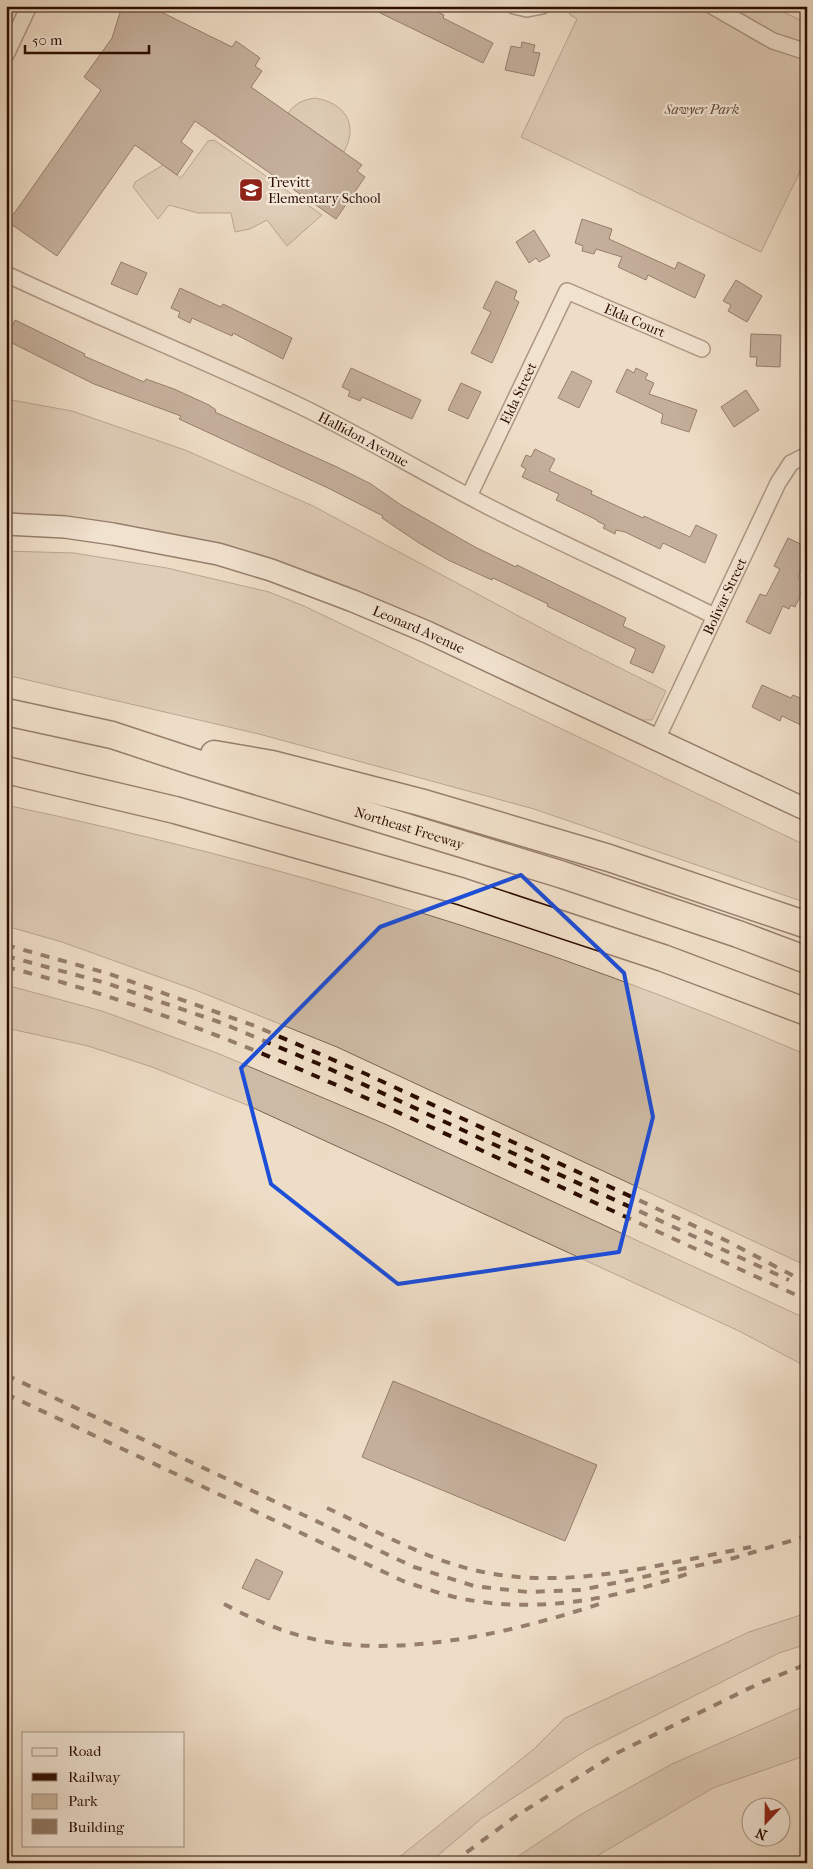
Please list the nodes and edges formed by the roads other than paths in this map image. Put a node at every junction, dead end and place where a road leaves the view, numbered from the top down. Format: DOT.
graph roads {
  1 [pos="29,6"];
  2 [pos="514,6"];
  3 [pos="542,6"];
  4 [pos="712,6"];
  5 [pos="807,52"];
  6 [pos="6,55"];
  7 [pos="6,274"];
  8 [pos="567,290"];
  9 [pos="702,349"];
  10 [pos="802,457"];
  11 [pos="469,496"];
  12 [pos="6,524"];
  13 [pos="714,616"];
  14 [pos="6,712"];
  15 [pos="112,735"];
  16 [pos="656,739"];
  17 [pos="6,770"];
  18 [pos="807,810"];
  19 [pos="807,925"];
  20 [pos="663,958"];
  21 [pos="807,960"];
  22 [pos="807,1012"];
  23 [pos="807,1028"];
  1 -- 6 [label="street"];
  2 -- 3 [label="street"];
  4 -- 5 [label="street"];
  7 -- 11 [label="street, Hallidon Avenue"];
  8 -- 9 [label="street, Elda Court"];
  8 -- 11 [label="street, Elda Street"];
  10 -- 13 [label="street, Bolivar Street"];
  11 -- 13 [label="street, Hallidon Avenue"];
  12 -- 16 [label="street, Leonard Avenue"];
  13 -- 16 [label="street, Bolivar Street"];
  14 -- 15 [label="highway, Northeast Freeway"];
  15 -- 19 [label="highway"];
  15 -- 21 [label="highway, Northeast Freeway"];
  16 -- 18 [label="street, Leonard Avenue"];
  17 -- 20 [label="highway"];
  20 -- 22 [label="highway"];
  20 -- 23 [label="highway"];
}
